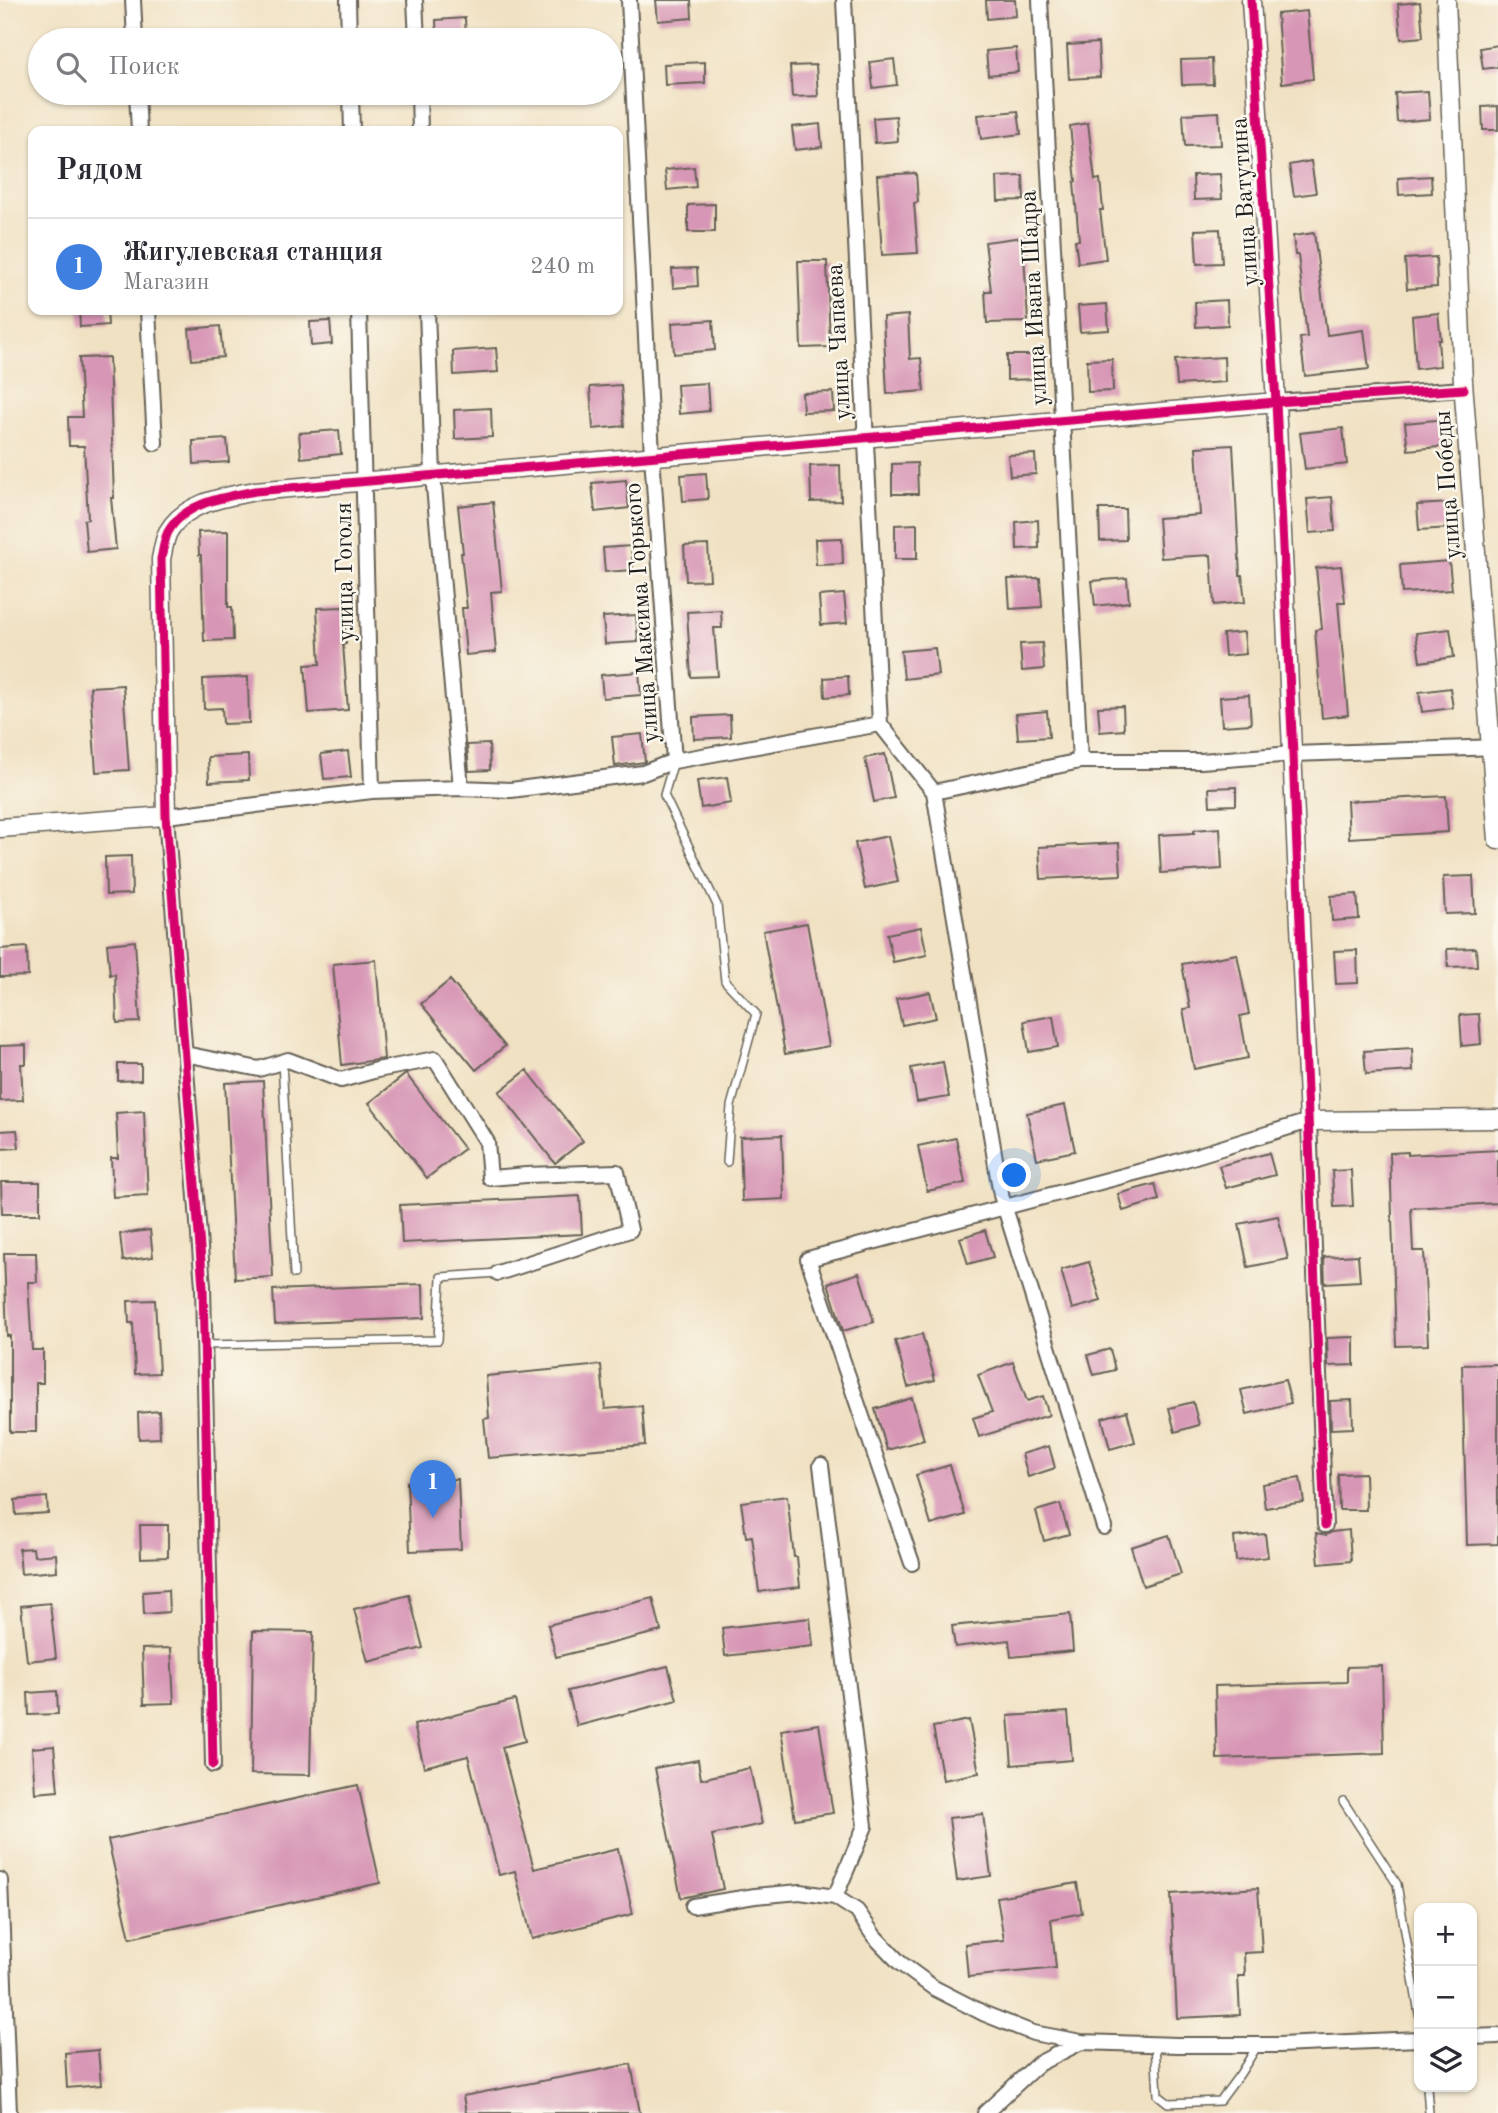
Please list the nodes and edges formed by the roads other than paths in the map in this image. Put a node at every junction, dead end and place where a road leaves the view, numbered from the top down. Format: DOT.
graph roads {
  1 [pos="133,0"];
  2 [pos="348,0"];
  3 [pos="415,0"];
  4 [pos="629,0"];
  5 [pos="844,0"];
  6 [pos="1040,0"];
  7 [pos="1251,0"];
  8 [pos="1446,0"];
  9 [pos="134,28"];
  10 [pos="349,28"];
  11 [pos="416,28"];
  12 [pos="138,105"];
  13 [pos="351,105"];
  14 [pos="419,105"];
  15 [pos="139,126"];
  16 [pos="352,126"];
  17 [pos="420,126"];
  18 [pos="148,315"];
  19 [pos="359,315"];
  20 [pos="427,315"];
  21 [pos="1464,389"];
  22 [pos="1276,402"];
  23 [pos="1062,420"];
  24 [pos="866,438"];
  25 [pos="155,443"];
  26 [pos="652,456"];
  27 [pos="433,475"];
  28 [pos="365,481"];
  29 [pos="880,724"];
  30 [pos="1495,747"];
  31 [pos="1293,754"];
  32 [pos="674,761"];
  33 [pos="1080,761"];
  34 [pos="461,788"];
  35 [pos="372,791"];
  36 [pos="934,792"];
  37 [pos="166,816"];
  38 [pos="0,828"];
  39 [pos="1498,840"];
  40 [pos="185,1054"];
  41 [pos="282,1062"];
  42 [pos="1498,1119"];
  43 [pos="1309,1121"];
  44 [pos="727,1163"];
  45 [pos="1005,1207"];
  46 [pos="498,1273"];
  47 [pos="294,1274"];
  48 [pos="204,1345"];
  49 [pos="821,1465"];
  50 [pos="1325,1525"];
  51 [pos="1104,1527"];
  52 [pos="912,1563"];
  53 [pos="213,1765"];
  54 [pos="1343,1801"];
  55 [pos="0,1880"];
  56 [pos="835,1896"];
  57 [pos="0,1898"];
  58 [pos="693,1906"];
  59 [pos="1414,1984"];
  60 [pos="1498,2036"];
  61 [pos="1477,2037"];
  62 [pos="1414,2039"];
  63 [pos="1081,2042"];
  64 [pos="1155,2045"];
  65 [pos="1258,2045"];
  66 [pos="1427,2092"];
  67 [pos="9,2113"];
  68 [pos="985,2113"];
  69 [pos="1429,2113"];
  1 -- 9 [label="street"];
  2 -- 10 [label="street"];
  3 -- 11 [label="street"];
  4 -- 26 [label="street, улица Максима Горького"];
  5 -- 24 [label="street, улица Чапаева"];
  6 -- 23 [label="street, улица Ивана Шадра"];
  7 -- 22 [label="street, улица Ватутина"];
  8 -- 21 [label="street, улица Победы"];
  12 -- 15 [label="street"];
  13 -- 16 [label="street"];
  14 -- 17 [label="street"];
  18 -- 25 [label="street"];
  19 -- 28 [label="street, улица Гоголя"];
  20 -- 27 [label="street"];
  21 -- 22 [label="street"];
  21 -- 30 [label="street, улица Победы"];
  22 -- 23 [label="street"];
  22 -- 31 [label="street, улица Ватутина"];
  23 -- 24 [label="street"];
  23 -- 33 [label="street, улица Ивана Шадра"];
  24 -- 26 [label="street"];
  24 -- 29 [label="street, улица Чапаева"];
  26 -- 27 [label="street"];
  26 -- 32 [label="street, улица Максима Горького"];
  27 -- 28 [label="street"];
  27 -- 34 [label="street"];
  28 -- 35 [label="street, улица Гоголя"];
  28 -- 37 [label="street"];
  29 -- 32 [label="street"];
  29 -- 36 [label="street"];
  30 -- 31 [label="street"];
  30 -- 39 [label="street, улица Победы"];
  31 -- 33 [label="street"];
  31 -- 43 [label="street, улица Ватутина"];
  32 -- 34 [label="street"];
  32 -- 44 [label="lane"];
  33 -- 36 [label="street"];
  34 -- 35 [label="street"];
  35 -- 37 [label="street"];
  36 -- 45 [label="street"];
  37 -- 38 [label="street"];
  37 -- 40 [label="street"];
  40 -- 41 [label="street"];
  40 -- 48 [label="street"];
  41 -- 46 [label="street"];
  41 -- 47 [label="lane"];
  42 -- 43 [label="street"];
  43 -- 45 [label="street"];
  43 -- 50 [label="street"];
  45 -- 51 [label="street"];
  45 -- 52 [label="street"];
  46 -- 48 [label="lane"];
  48 -- 53 [label="street"];
  49 -- 56 [label="street"];
  54 -- 59 [label="lane"];
  55 -- 57 [label="street"];
  56 -- 58 [label="street"];
  56 -- 63 [label="street"];
  57 -- 67 [label="street"];
  60 -- 61 [label="street"];
  62 -- 65 [label="street"];
  63 -- 64 [label="street"];
  63 -- 68 [label="street"];
  64 -- 65 [label="street"];
  64 -- 65 [label="lane"];
  66 -- 69 [label="lane"];
}
